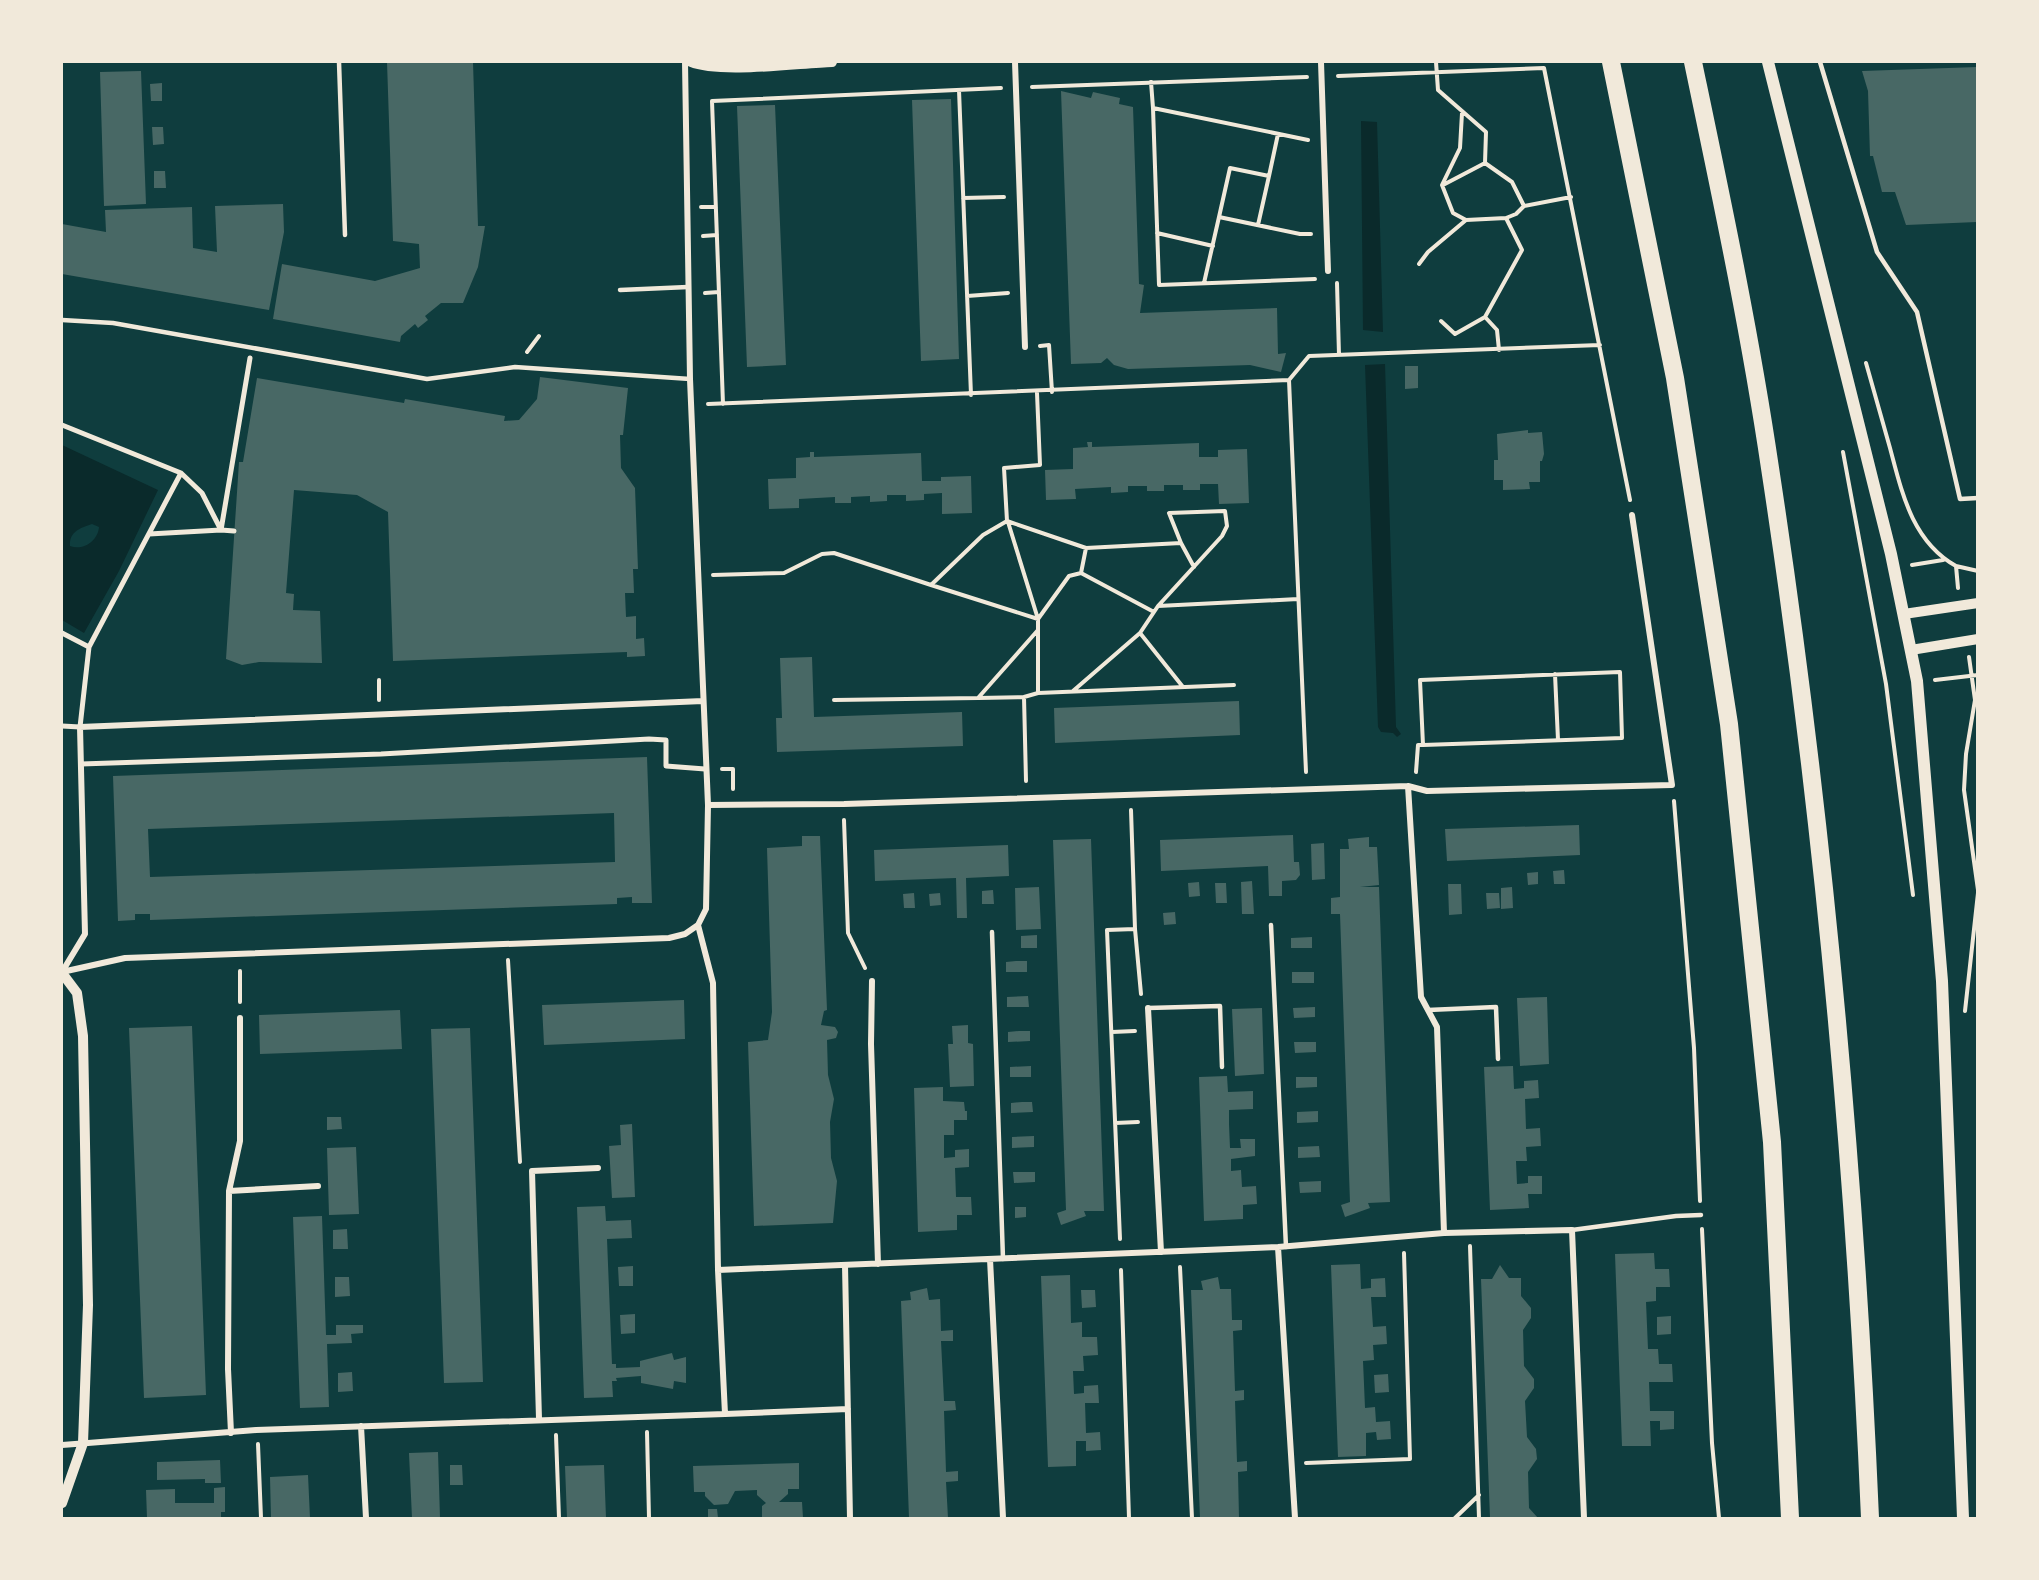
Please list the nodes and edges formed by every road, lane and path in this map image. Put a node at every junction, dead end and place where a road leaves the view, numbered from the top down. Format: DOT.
graph roads {
  1 [pos="339,62"];
  2 [pos="685,62"];
  3 [pos="691,62"];
  4 [pos="784,62"];
  5 [pos="832,62"];
  6 [pos="1015,62"];
  7 [pos="1321,62"];
  8 [pos="1436,62"];
  9 [pos="1611,62"];
  10 [pos="1693,62"];
  11 [pos="1768,62"];
  12 [pos="1820,62"];
  13 [pos="1437,72"];
  14 [pos="1322,76"];
  15 [pos="1151,82"];
  16 [pos="1016,87"];
  17 [pos="959,90"];
  18 [pos="1153,108"];
  19 [pos="1462,113"];
  20 [pos="1278,134"];
  21 [pos="1324,143"];
  22 [pos="1485,163"];
  23 [pos="1269,176"];
  24 [pos="1442,185"];
  25 [pos="1020,196"];
  26 [pos="1571,197"];
  27 [pos="963,198"];
  28 [pos="1524,206"];
  29 [pos="1220,217"];
  30 [pos="1506,218"];
  31 [pos="1466,220"];
  32 [pos="1258,225"];
  33 [pos="1157,233"];
  34 [pos="1327,233"];
  35 [pos="345,235"];
  36 [pos="1213,246"];
  37 [pos="1419,264"];
  38 [pos="1328,271"];
  39 [pos="1337,278"];
  40 [pos="1204,284"];
  41 [pos="688,287"];
  42 [pos="620,290"];
  43 [pos="1023,292"];
  44 [pos="967,296"];
  45 [pos="1485,316"];
  46 [pos="62,320"];
  47 [pos="1441,321"];
  48 [pos="1600,345"];
  49 [pos="1025,347"];
  50 [pos="1499,350"];
  51 [pos="1339,355"];
  52 [pos="250,358"];
  53 [pos="1865,360"];
  54 [pos="690,379"];
  55 [pos="1289,380"];
  56 [pos="1052,392"];
  57 [pos="1037,393"];
  58 [pos="971,395"];
  59 [pos="723,404"];
  60 [pos="691,405"];
  61 [pos="62,424"];
  62 [pos="1841,445"];
  63 [pos="181,473"];
  64 [pos="1977,498"];
  65 [pos="1632,515"];
  66 [pos="1007,521"];
  67 [pos="221,530"];
  68 [pos="234,531"];
  69 [pos="149,534"];
  70 [pos="1181,543"];
  71 [pos="1086,548"];
  72 [pos="1956,566"];
  73 [pos="1194,567"];
  74 [pos="1977,571"];
  75 [pos="1082,573"];
  76 [pos="711,575"];
  77 [pos="931,585"];
  78 [pos="1298,599"];
  79 [pos="1977,603"];
  80 [pos="1960,605"];
  81 [pos="1158,606"];
  82 [pos="1154,612"];
  83 [pos="1904,614"];
  84 [pos="1038,619"];
  85 [pos="1038,630"];
  86 [pos="62,633"];
  87 [pos="1140,633"];
  88 [pos="1977,639"];
  89 [pos="1966,641"];
  90 [pos="89,647"];
  91 [pos="1911,650"];
  92 [pos="1555,674"];
  93 [pos="1975,677"];
  94 [pos="1234,685"];
  95 [pos="1184,687"];
  96 [pos="1073,691"];
  97 [pos="1038,693"];
  98 [pos="1024,697"];
  99 [pos="978,698"];
  100 [pos="834,700"];
  101 [pos="703,701"];
  102 [pos="62,726"];
  103 [pos="80,727"];
  104 [pos="1558,740"];
  105 [pos="1423,745"];
  106 [pos="81,764"];
  107 [pos="705,769"];
  108 [pos="1672,785"];
  109 [pos="1408,786"];
  110 [pos="1307,788"];
  111 [pos="1131,795"];
  112 [pos="1026,798"];
  113 [pos="734,804"];
  114 [pos="844,804"];
  115 [pos="708,805"];
  116 [pos="1977,890"];
  117 [pos="1914,902"];
  118 [pos="698,925"];
  119 [pos="1271,925"];
  120 [pos="1135,929"];
  121 [pos="992,932"];
  122 [pos="508,945"];
  123 [pos="240,954"];
  124 [pos="62,972"];
  125 [pos="872,981"];
  126 [pos="1148,1008"];
  127 [pos="1428,1010"];
  128 [pos="240,1018"];
  129 [pos="1498,1059"];
  130 [pos="1222,1067"];
  131 [pos="1154,1121"];
  132 [pos="1115,1123"];
  133 [pos="598,1168"];
  134 [pos="532,1170"];
  135 [pos="318,1186"];
  136 [pos="229,1191"];
  137 [pos="1701,1215"];
  138 [pos="1572,1230"];
  139 [pos="1469,1232"];
  140 [pos="1444,1233"];
  141 [pos="1403,1236"];
  142 [pos="1278,1247"];
  143 [pos="1286,1247"];
  144 [pos="1179,1251"];
  145 [pos="1161,1252"];
  146 [pos="1121,1253"];
  147 [pos="1003,1258"];
  148 [pos="990,1259"];
  149 [pos="878,1264"];
  150 [pos="845,1265"];
  151 [pos="718,1270"];
  152 [pos="848,1409"];
  153 [pos="725,1414"];
  154 [pos="646,1416"];
  155 [pos="539,1419"];
  156 [pos="555,1419"];
  157 [pos="361,1426"];
  158 [pos="256,1430"];
  159 [pos="231,1433"];
  160 [pos="83,1443"];
  161 [pos="62,1445"];
  162 [pos="1291,1463"];
  163 [pos="1479,1495"];
  164 [pos="62,1503"];
  165 [pos="261,1518"];
  166 [pos="366,1518"];
  167 [pos="559,1518"];
  168 [pos="649,1518"];
  169 [pos="850,1518"];
  170 [pos="1003,1518"];
  171 [pos="1129,1518"];
  172 [pos="1192,1518"];
  173 [pos="1295,1518"];
  174 [pos="1455,1518"];
  175 [pos="1479,1518"];
  176 [pos="1584,1518"];
  177 [pos="1719,1518"];
  178 [pos="1790,1518"];
  179 [pos="1870,1518"];
  180 [pos="1964,1518"];
  1 -- 35 [label="lane"];
  2 -- 41 [label="street"];
  3 -- 4 [label="street"];
  4 -- 5 [label="street"];
  6 -- 16 [label="street"];
  7 -- 14 [label="street"];
  8 -- 13 [label="path"];
  9 -- 178 [label="highway"];
  10 -- 179 [label="highway"];
  11 -- 83 [label="main road"];
  12 -- 64 [label="lane"];
  13 -- 14 [label="path"];
  13 -- 19 [label="path"];
  13 -- 26 [label="path"];
  14 -- 15 [label="path"];
  14 -- 21 [label="street"];
  15 -- 16 [label="path"];
  15 -- 18 [label="path"];
  16 -- 17 [label="path"];
  16 -- 25 [label="street"];
  17 -- 27 [label="path"];
  17 -- 59 [label="path"];
  18 -- 20 [label="path"];
  18 -- 33 [label="path"];
  19 -- 22 [label="path"];
  19 -- 24 [label="path"];
  20 -- 21 [label="path"];
  20 -- 23 [label="path"];
  21 -- 34 [label="street"];
  22 -- 24 [label="path"];
  22 -- 28 [label="path"];
  23 -- 29 [label="path"];
  23 -- 32 [label="path"];
  24 -- 31 [label="path"];
  25 -- 27 [label="path"];
  25 -- 43 [label="street"];
  26 -- 28 [label="path"];
  26 -- 48 [label="path"];
  27 -- 44 [label="path"];
  28 -- 30 [label="path"];
  29 -- 32 [label="path"];
  29 -- 36 [label="path"];
  30 -- 31 [label="path"];
  30 -- 45 [label="path"];
  31 -- 37 [label="path"];
  32 -- 34 [label="path"];
  33 -- 36 [label="path"];
  33 -- 40 [label="path"];
  34 -- 38 [label="street"];
  36 -- 40 [label="path"];
  38 -- 39 [label="path"];
  39 -- 40 [label="path"];
  39 -- 51 [label="path"];
  41 -- 42 [label="lane"];
  41 -- 54 [label="street"];
  43 -- 44 [label="path"];
  43 -- 49 [label="street"];
  44 -- 58 [label="path"];
  45 -- 47 [label="path"];
  45 -- 50 [label="path"];
  46 -- 54 [label="lane"];
  48 -- 50 [label="path"];
  48 -- 65 [label="path"];
  49 -- 56 [label="path"];
  50 -- 51 [label="path"];
  51 -- 55 [label="path"];
  52 -- 67 [label="street"];
  53 -- 72 [label="path"];
  54 -- 60 [label="street"];
  55 -- 56 [label="path"];
  55 -- 78 [label="path"];
  56 -- 57 [label="path"];
  57 -- 58 [label="path"];
  57 -- 66 [label="path"];
  58 -- 59 [label="path"];
  59 -- 60 [label="path"];
  60 -- 101 [label="street"];
  61 -- 63 [label="street"];
  62 -- 117 [label="path"];
  63 -- 67 [label="street"];
  63 -- 69 [label="street"];
  65 -- 108 [label="street"];
  66 -- 71 [label="path"];
  66 -- 77 [label="path"];
  66 -- 84 [label="path"];
  67 -- 68 [label="street"];
  67 -- 69 [label="street"];
  69 -- 90 [label="street"];
  70 -- 71 [label="path"];
  70 -- 73 [label="path"];
  70 -- 73 [label="path"];
  71 -- 75 [label="path"];
  72 -- 74 [label="path"];
  72 -- 80 [label="path"];
  73 -- 81 [label="path"];
  75 -- 82 [label="path"];
  75 -- 84 [label="path"];
  76 -- 77 [label="path"];
  77 -- 84 [label="path"];
  78 -- 81 [label="path"];
  78 -- 110 [label="path"];
  79 -- 80 [label="street"];
  80 -- 83 [label="street"];
  81 -- 82 [label="path"];
  82 -- 87 [label="path"];
  83 -- 91 [label="main road"];
  84 -- 85 [label="path"];
  85 -- 97 [label="path"];
  85 -- 99 [label="path"];
  86 -- 90 [label="street"];
  87 -- 95 [label="path"];
  87 -- 96 [label="path"];
  88 -- 89 [label="street"];
  89 -- 91 [label="street"];
  89 -- 93 [label="path"];
  90 -- 103 [label="street"];
  91 -- 180 [label="main road"];
  92 -- 104 [label="path"];
  92 -- 104 [label="path"];
  92 -- 105 [label="path"];
  93 -- 116 [label="path"];
  94 -- 95 [label="path"];
  95 -- 96 [label="path"];
  96 -- 97 [label="path"];
  97 -- 98 [label="path"];
  98 -- 99 [label="path"];
  98 -- 112 [label="path"];
  99 -- 100 [label="path"];
  101 -- 103 [label="street"];
  101 -- 107 [label="street"];
  102 -- 103 [label="street"];
  103 -- 106 [label="street"];
  104 -- 105 [label="path"];
  105 -- 109 [label="path"];
  106 -- 107 [label="street"];
  106 -- 124 [label="street"];
  107 -- 113 [label="path"];
  107 -- 115 [label="street"];
  108 -- 109 [label="street"];
  108 -- 137 [label="path"];
  109 -- 110 [label="street"];
  109 -- 127 [label="street"];
  110 -- 111 [label="street"];
  111 -- 112 [label="street"];
  111 -- 120 [label="path"];
  112 -- 114 [label="street"];
  113 -- 114 [label="street"];
  113 -- 115 [label="street"];
  114 -- 125 [label="path"];
  115 -- 118 [label="street"];
  118 -- 122 [label="street"];
  118 -- 151 [label="street"];
  119 -- 143 [label="lane"];
  120 -- 126 [label="path"];
  120 -- 132 [label="path"];
  121 -- 147 [label="lane"];
  122 -- 123 [label="street"];
  122 -- 134 [label="path"];
  123 -- 124 [label="street"];
  123 -- 128 [label="path"];
  124 -- 160 [label="street"];
  125 -- 149 [label="street"];
  126 -- 130 [label="lane"];
  126 -- 131 [label="street"];
  127 -- 129 [label="lane"];
  127 -- 140 [label="street"];
  128 -- 136 [label="street"];
  131 -- 132 [label="path"];
  131 -- 145 [label="street"];
  132 -- 146 [label="path"];
  133 -- 134 [label="street"];
  134 -- 155 [label="street"];
  135 -- 136 [label="street"];
  136 -- 159 [label="street"];
  137 -- 138 [label="lane"];
  137 -- 177 [label="path"];
  138 -- 139 [label="street"];
  138 -- 176 [label="street"];
  139 -- 140 [label="street"];
  139 -- 163 [label="path"];
  140 -- 141 [label="street"];
  141 -- 143 [label="street"];
  141 -- 162 [label="path"];
  142 -- 143 [label="street"];
  142 -- 144 [label="street"];
  142 -- 162 [label="street"];
  144 -- 145 [label="street"];
  144 -- 172 [label="path"];
  145 -- 146 [label="street"];
  146 -- 147 [label="street"];
  146 -- 171 [label="path"];
  147 -- 148 [label="street"];
  148 -- 149 [label="street"];
  148 -- 170 [label="street"];
  149 -- 150 [label="street"];
  150 -- 151 [label="street"];
  150 -- 152 [label="street"];
  151 -- 153 [label="street"];
  152 -- 153 [label="street"];
  152 -- 169 [label="street"];
  153 -- 154 [label="street"];
  154 -- 156 [label="street"];
  154 -- 168 [label="path"];
  155 -- 156 [label="street"];
  155 -- 157 [label="street"];
  156 -- 167 [label="path"];
  157 -- 158 [label="street"];
  157 -- 166 [label="street"];
  158 -- 159 [label="street"];
  158 -- 165 [label="path"];
  159 -- 160 [label="street"];
  160 -- 161 [label="street"];
  160 -- 164 [label="street"];
  162 -- 173 [label="street"];
  163 -- 174 [label="path"];
  163 -- 175 [label="path"];
}
